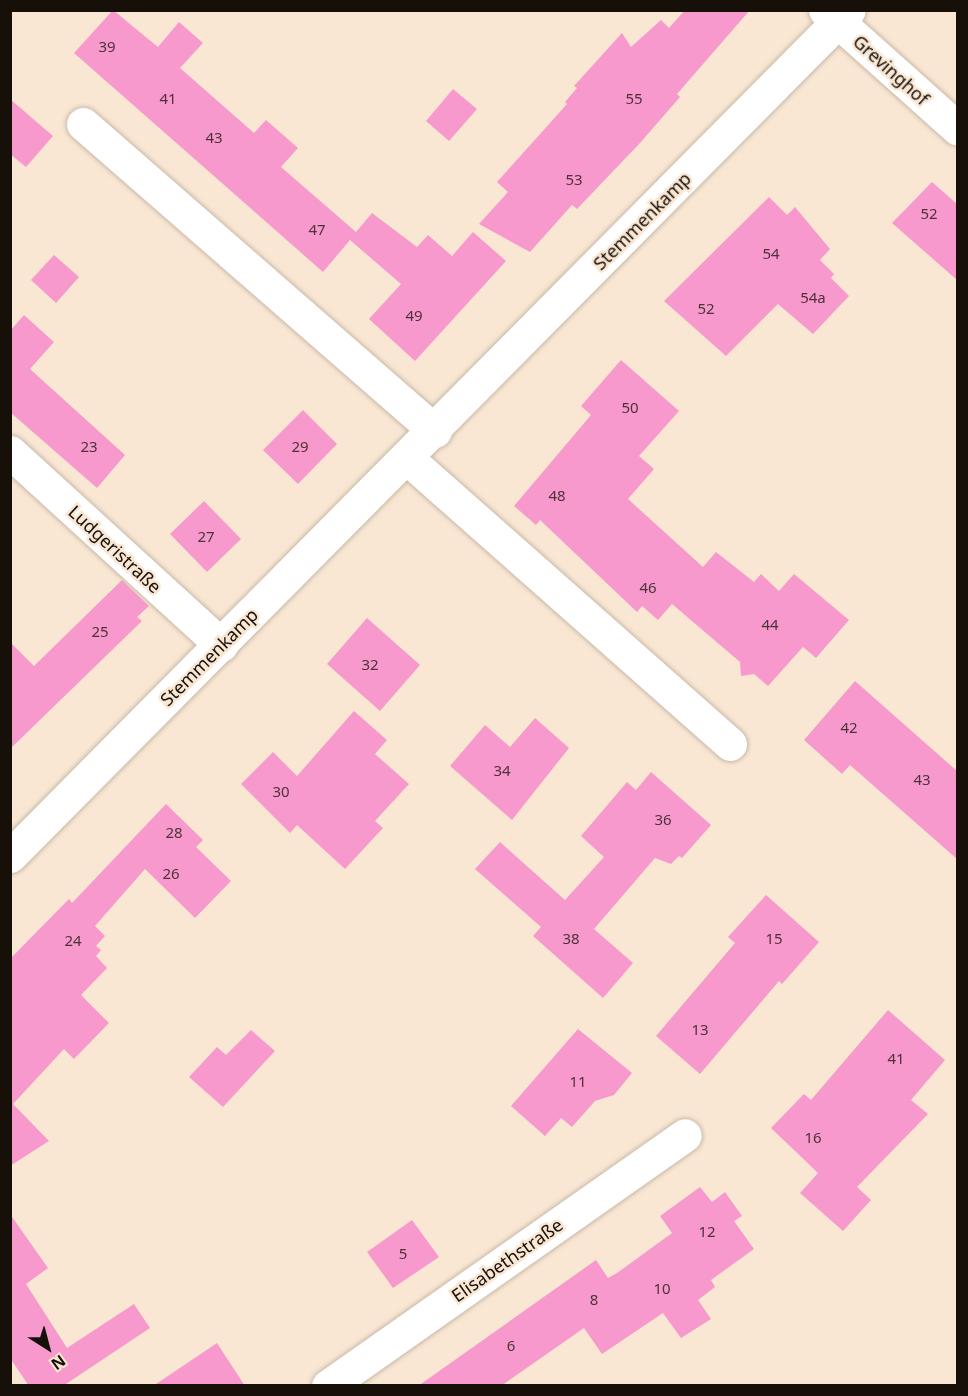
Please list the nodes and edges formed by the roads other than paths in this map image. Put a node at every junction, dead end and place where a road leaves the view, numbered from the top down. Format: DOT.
graph roads {
  1 [pos="837,14"];
  2 [pos="83,124"];
  3 [pos="957,129"];
  4 [pos="435,430"];
  5 [pos="10,452"];
  6 [pos="408,459"];
  7 [pos="221,645"];
  8 [pos="730,744"];
  9 [pos="10,856"];
  10 [pos="685,1136"];
  11 [pos="328,1386"];
  1 -- 3 [label="street, Grevinghof"];
  1 -- 4 [label="street, Stemmenkamp"];
  2 -- 4 [label="street"];
  4 -- 6 [label="street, Stemmenkamp"];
  5 -- 7 [label="street, Ludgeristraße"];
  6 -- 7 [label="street, Stemmenkamp"];
  6 -- 8 [label="street"];
  7 -- 9 [label="street, Stemmenkamp"];
  10 -- 11 [label="street, Elisabethstraße"];
}
